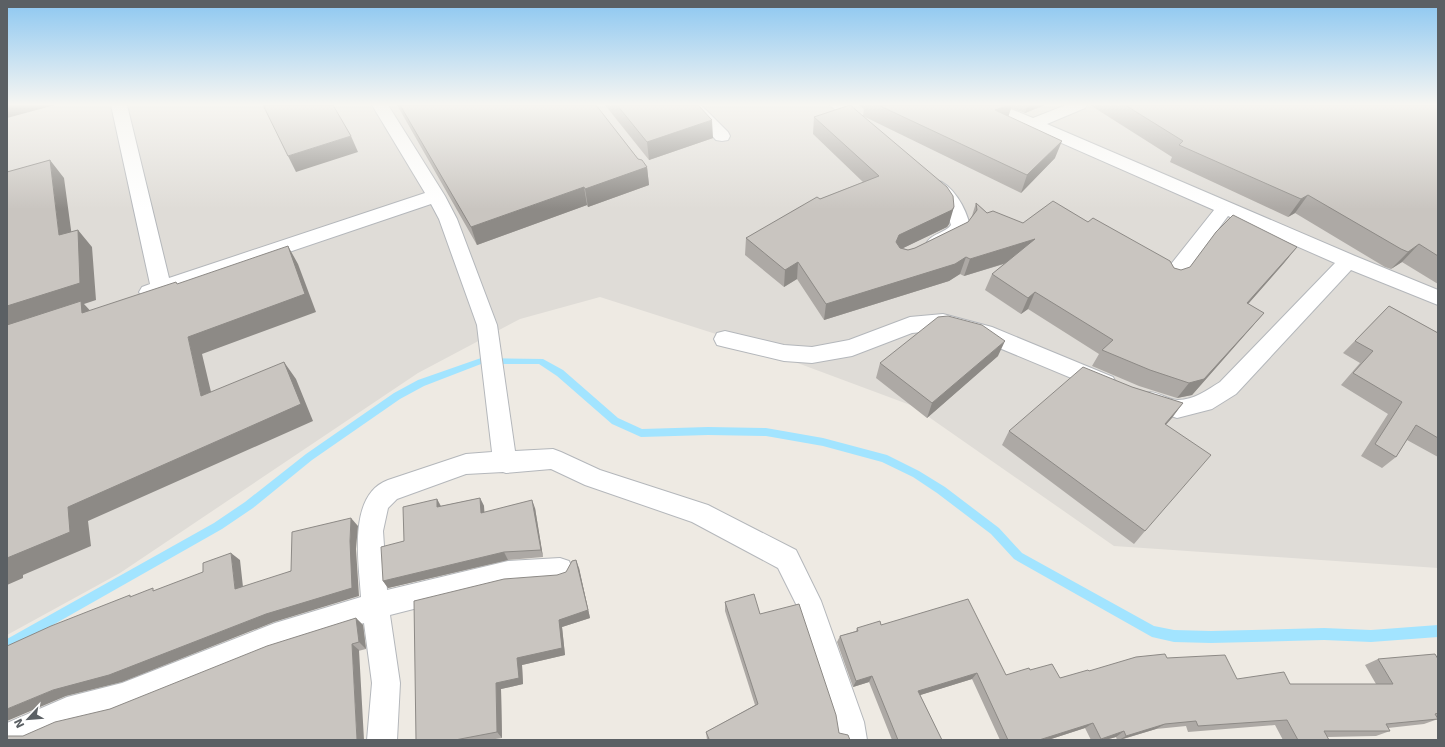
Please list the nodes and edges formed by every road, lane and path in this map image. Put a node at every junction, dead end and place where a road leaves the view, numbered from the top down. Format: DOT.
graph roads {
  1 [pos="129,140"];
  2 [pos="401,140"];
  3 [pos="1066,140"];
  4 [pos="920,174"];
  5 [pos="436,196"];
  6 [pos="1225,208"];
  7 [pos="923,249"];
  8 [pos="1348,261"];
  9 [pos="1171,278"];
  10 [pos="161,288"];
  11 [pos="132,297"];
  12 [pos="1438,298"];
  13 [pos="725,339"];
  14 [pos="504,453"];
  15 [pos="560,570"];
  16 [pos="375,606"];
  17 [pos="7,738"];
  18 [pos="382,740"];
  19 [pos="852,740"];
  1 -- 10 [label="street"];
  2 -- 5 [label="street"];
  3 -- 6 [label="street"];
  4 -- 7 [label="street"];
  5 -- 10 [label="street"];
  5 -- 14 [label="street"];
  6 -- 8 [label="street"];
  6 -- 9 [label="street"];
  8 -- 12 [label="street"];
  8 -- 13 [label="street"];
  10 -- 11 [label="street"];
  14 -- 16 [label="street"];
  14 -- 19 [label="street"];
  15 -- 16 [label="street"];
  16 -- 17 [label="street"];
  16 -- 18 [label="street"];
}
